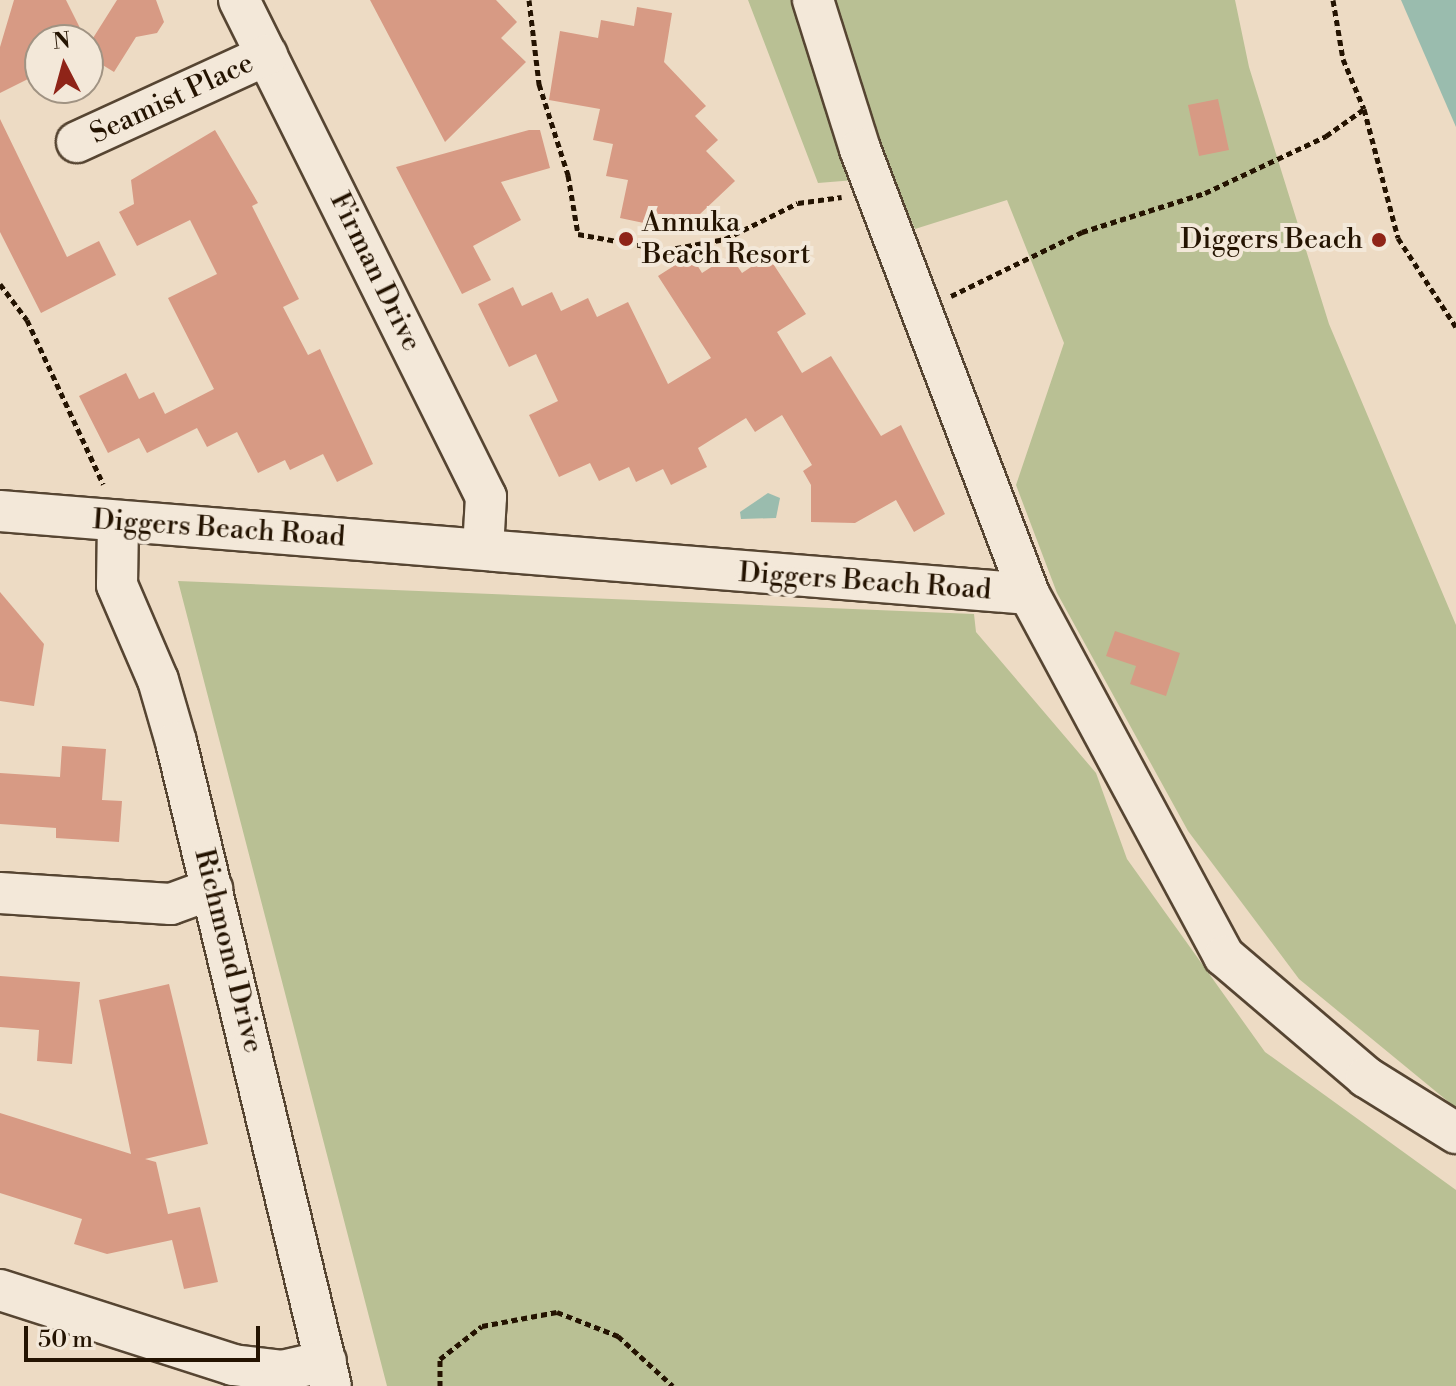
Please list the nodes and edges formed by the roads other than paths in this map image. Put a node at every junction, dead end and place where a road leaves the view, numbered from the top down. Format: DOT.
graph roads {
  1 [pos="239,0"];
  2 [pos="813,0"];
  3 [pos="267,55"];
  4 [pos="77,142"];
  5 [pos="113,509"];
  6 [pos="0,511"];
  7 [pos="483,549"];
  8 [pos="1029,594"];
  9 [pos="212,889"];
  10 [pos="0,893"];
  11 [pos="1456,1133"];
  12 [pos="0,1290"];
  13 [pos="328,1373"];
  1 -- 3 [label="street, Firman Drive"];
  2 -- 8 [label="street"];
  3 -- 4 [label="street, Seamist Place"];
  3 -- 7 [label="street, Firman Drive"];
  5 -- 6 [label="street, Diggers Beach Road"];
  5 -- 7 [label="street, Diggers Beach Road"];
  5 -- 9 [label="street, Richmond Drive"];
  7 -- 8 [label="street, Diggers Beach Road"];
  8 -- 11 [label="street, Diggers Beach Road"];
  9 -- 10 [label="street"];
  9 -- 13 [label="street, Richmond Drive"];
  12 -- 13 [label="street"];
}
